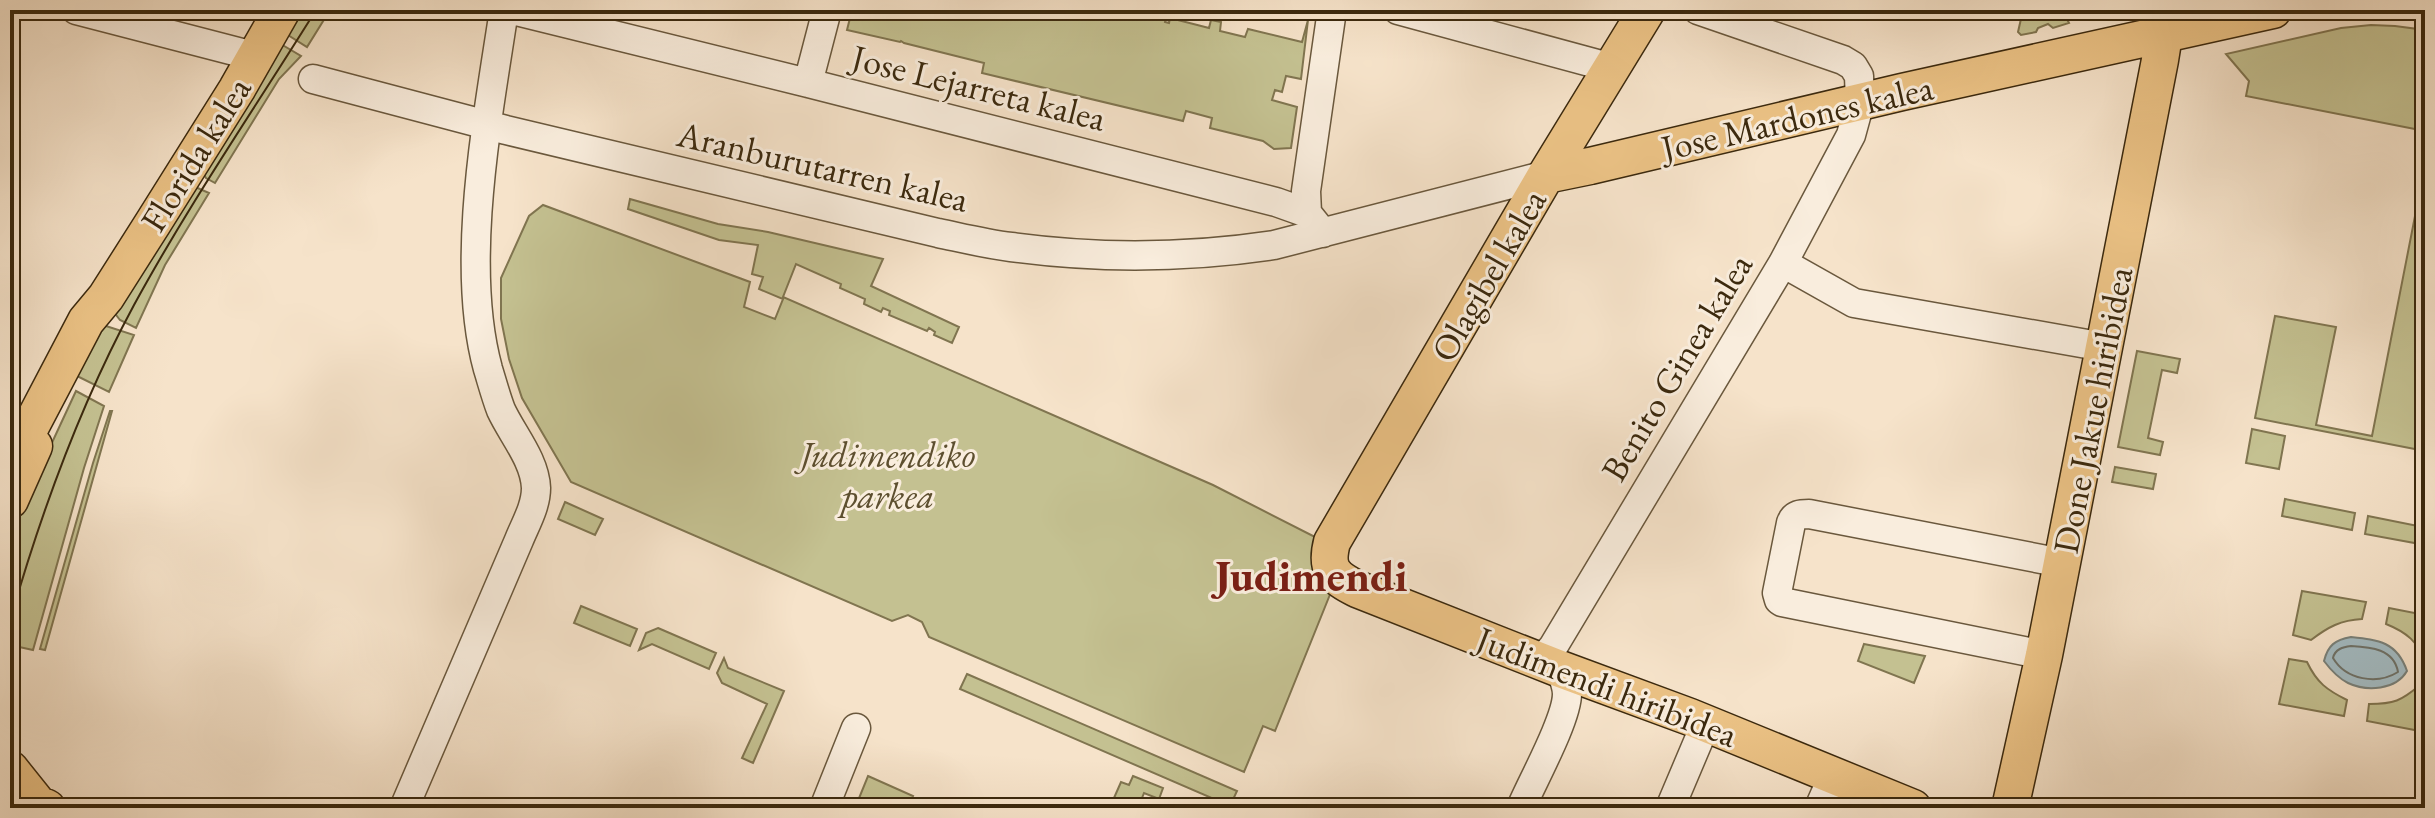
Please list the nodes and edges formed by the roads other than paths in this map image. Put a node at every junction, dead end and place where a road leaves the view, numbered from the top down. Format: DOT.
graph roads {
  1 [pos="76,10"];
  2 [pos="282,10"];
  3 [pos="504,10"];
  4 [pos="512,10"];
  5 [pos="827,10"];
  6 [pos="1332,10"];
  7 [pos="1398,10"];
  8 [pos="1647,10"];
  9 [pos="1698,10"];
  10 [pos="2273,10"];
  11 [pos="2166,22"];
  12 [pos="254,58"];
  13 [pos="1612,68"];
  14 [pos="313,79"];
  15 [pos="808,83"];
  16 [pos="1860,102"];
  17 [pos="488,125"];
  18 [pos="1546,175"];
  19 [pos="1315,223"];
  20 [pos="1783,263"];
  21 [pos="106,297"];
  22 [pos="2104,347"];
  23 [pos="10,466"];
  24 [pos="10,500"];
  25 [pos="1332,542"];
  26 [pos="2062,563"];
  27 [pos="2044,655"];
  28 [pos="1550,666"];
  29 [pos="1706,723"];
  30 [pos="856,728"];
  31 [pos="10,769"];
  32 [pos="1834,774"];
  33 [pos="33,807"];
  34 [pos="404,808"];
  35 [pos="824,808"];
  36 [pos="1521,808"];
  37 [pos="1670,808"];
  38 [pos="1819,808"];
  39 [pos="1913,808"];
  40 [pos="2010,808"];
  1 -- 12 [label="street"];
  2 -- 12 [label="main road, Florida kalea"];
  3 -- 17 [label="street"];
  4 -- 15 [label="street, Jose Lejarreta kalea"];
  5 -- 15 [label="street"];
  6 -- 19 [label="street"];
  7 -- 13 [label="street"];
  8 -- 13 [label="main road, Olagibel kalea"];
  9 -- 16 [label="street"];
  10 -- 11 [label="main road, Jose Mardones kalea"];
  11 -- 16 [label="main road, Jose Mardones kalea"];
  11 -- 22 [label="main road, Done Jakue hiribidea"];
  12 -- 21 [label="main road, Florida kalea"];
  13 -- 18 [label="main road, Olagibel kalea"];
  14 -- 17 [label="street, Aranburutarren kalea"];
  15 -- 19 [label="street, Jose Lejarreta kalea"];
  16 -- 18 [label="main road, Jose Mardones kalea"];
  16 -- 20 [label="street, Benito Ginea kalea"];
  17 -- 19 [label="street, Aranburutarren kalea"];
  17 -- 34 [label="street"];
  18 -- 19 [label="street, Jose Mardones kalea"];
  18 -- 25 [label="main road, Olagibel kalea"];
  20 -- 22 [label="street"];
  20 -- 28 [label="street, Benito Ginea kalea"];
  21 -- 23 [label="main road, Florida kalea"];
  21 -- 24 [label="main road, Florida kalea"];
  22 -- 26 [label="main road, Done Jakue hiribidea"];
  25 -- 28 [label="main road, Judimendi hiribidea"];
  26 -- 27 [label="main road, Done Jakue hiribidea"];
  26 -- 27 [label="street"];
  27 -- 40 [label="main road, Done Jakue hiribidea"];
  28 -- 29 [label="main road, Judimendi hiribidea"];
  28 -- 36 [label="street"];
  29 -- 32 [label="main road, Judimendi hiribidea"];
  29 -- 37 [label="street"];
  30 -- 35 [label="street"];
  31 -- 33 [label="main road"];
  32 -- 38 [label="street"];
  32 -- 39 [label="main road, Judimendi hiribidea"];
}
